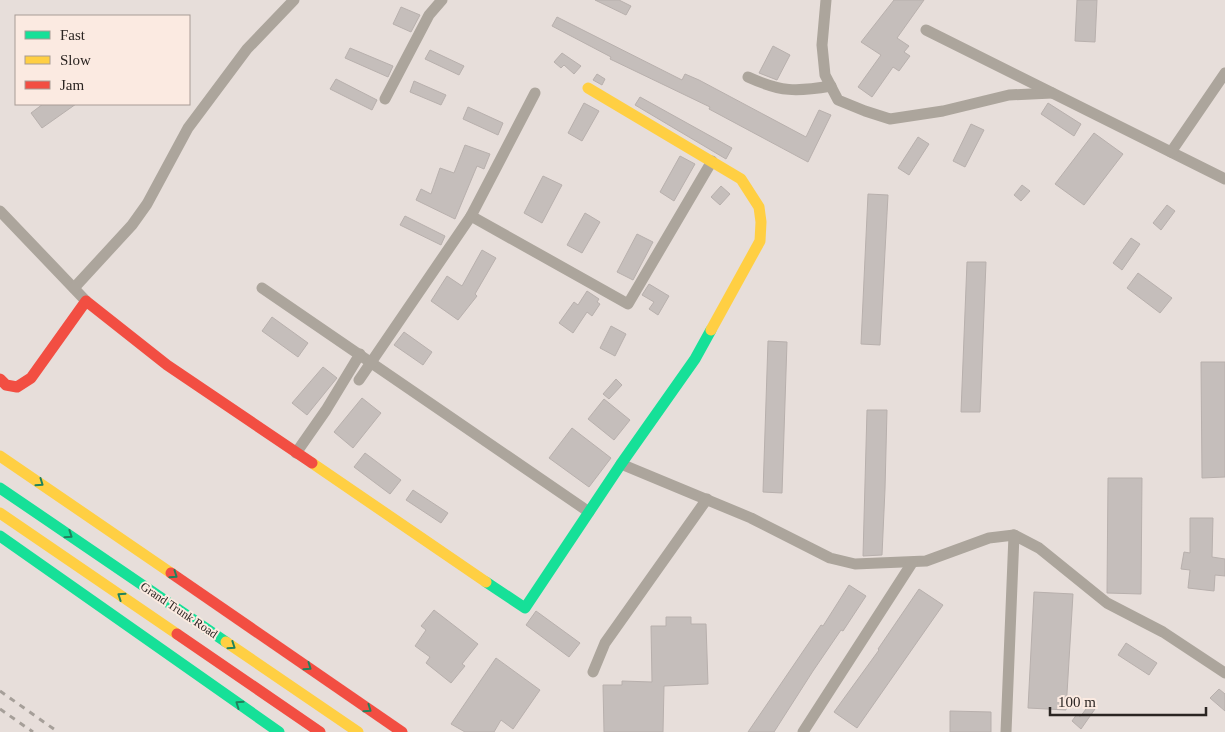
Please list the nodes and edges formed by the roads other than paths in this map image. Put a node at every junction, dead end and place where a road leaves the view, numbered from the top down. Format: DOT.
graph roads {
  1 [pos="294,0"];
  2 [pos="442,0"];
  3 [pos="826,0"];
  4 [pos="926,30"];
  5 [pos="1225,73"];
  6 [pos="748,78"];
  7 [pos="831,86"];
  8 [pos="588,88"];
  9 [pos="535,93"];
  10 [pos="1053,93"];
  11 [pos="385,99"];
  12 [pos="1171,152"];
  13 [pos="712,161"];
  14 [pos="1225,179"];
  15 [pos="0,211"];
  16 [pos="471,216"];
  17 [pos="74,288"];
  18 [pos="262,288"];
  19 [pos="86,301"];
  20 [pos="360,354"];
  21 [pos="372,362"];
  22 [pos="0,379"];
  23 [pos="360,380"];
  24 [pos="296,454"];
  25 [pos="0,456"];
  26 [pos="621,464"];
  27 [pos="0,488"];
  28 [pos="707,499"];
  29 [pos="589,512"];
  30 [pos="0,513"];
  31 [pos="1014,535"];
  32 [pos="0,536"];
  33 [pos="912,562"];
  34 [pos="593,672"];
  35 [pos="1225,673"];
  36 [pos="279,732"];
  37 [pos="320,732"];
  38 [pos="358,732"];
  39 [pos="402,732"];
  40 [pos="803,732"];
  41 [pos="1006,732"];
  1 -- 17 [label="street"];
  2 -- 11 [label="street"];
  3 -- 7 [label="street"];
  4 -- 10 [label="street"];
  5 -- 12 [label="street"];
  6 -- 7 [label="street"];
  7 -- 10 [label="street"];
  8 -- 13 [label="main road"];
  9 -- 16 [label="street"];
  10 -- 12 [label="street"];
  12 -- 14 [label="street"];
  13 -- 16 [label="street"];
  13 -- 26 [label="main road"];
  15 -- 17 [label="street"];
  16 -- 21 [label="street"];
  17 -- 19 [label="street"];
  18 -- 20 [label="street"];
  19 -- 22 [label="main road"];
  19 -- 24 [label="main road"];
  20 -- 21 [label="street"];
  20 -- 24 [label="street"];
  21 -- 23 [label="street"];
  21 -- 29 [label="street"];
  24 -- 29 [label="main road"];
  25 -- 39 [label="main road, one-way"];
  26 -- 28 [label="street"];
  26 -- 29 [label="main road"];
  27 -- 38 [label="main road, Grand Trunk Road, one-way"];
  28 -- 33 [label="street"];
  28 -- 34 [label="street"];
  37 -- 30 [label="main road, Grand Trunk Road, one-way"];
  31 -- 33 [label="street"];
  31 -- 35 [label="street"];
  31 -- 41 [label="street"];
  36 -- 32 [label="main road, one-way"];
  33 -- 40 [label="street"];
}
